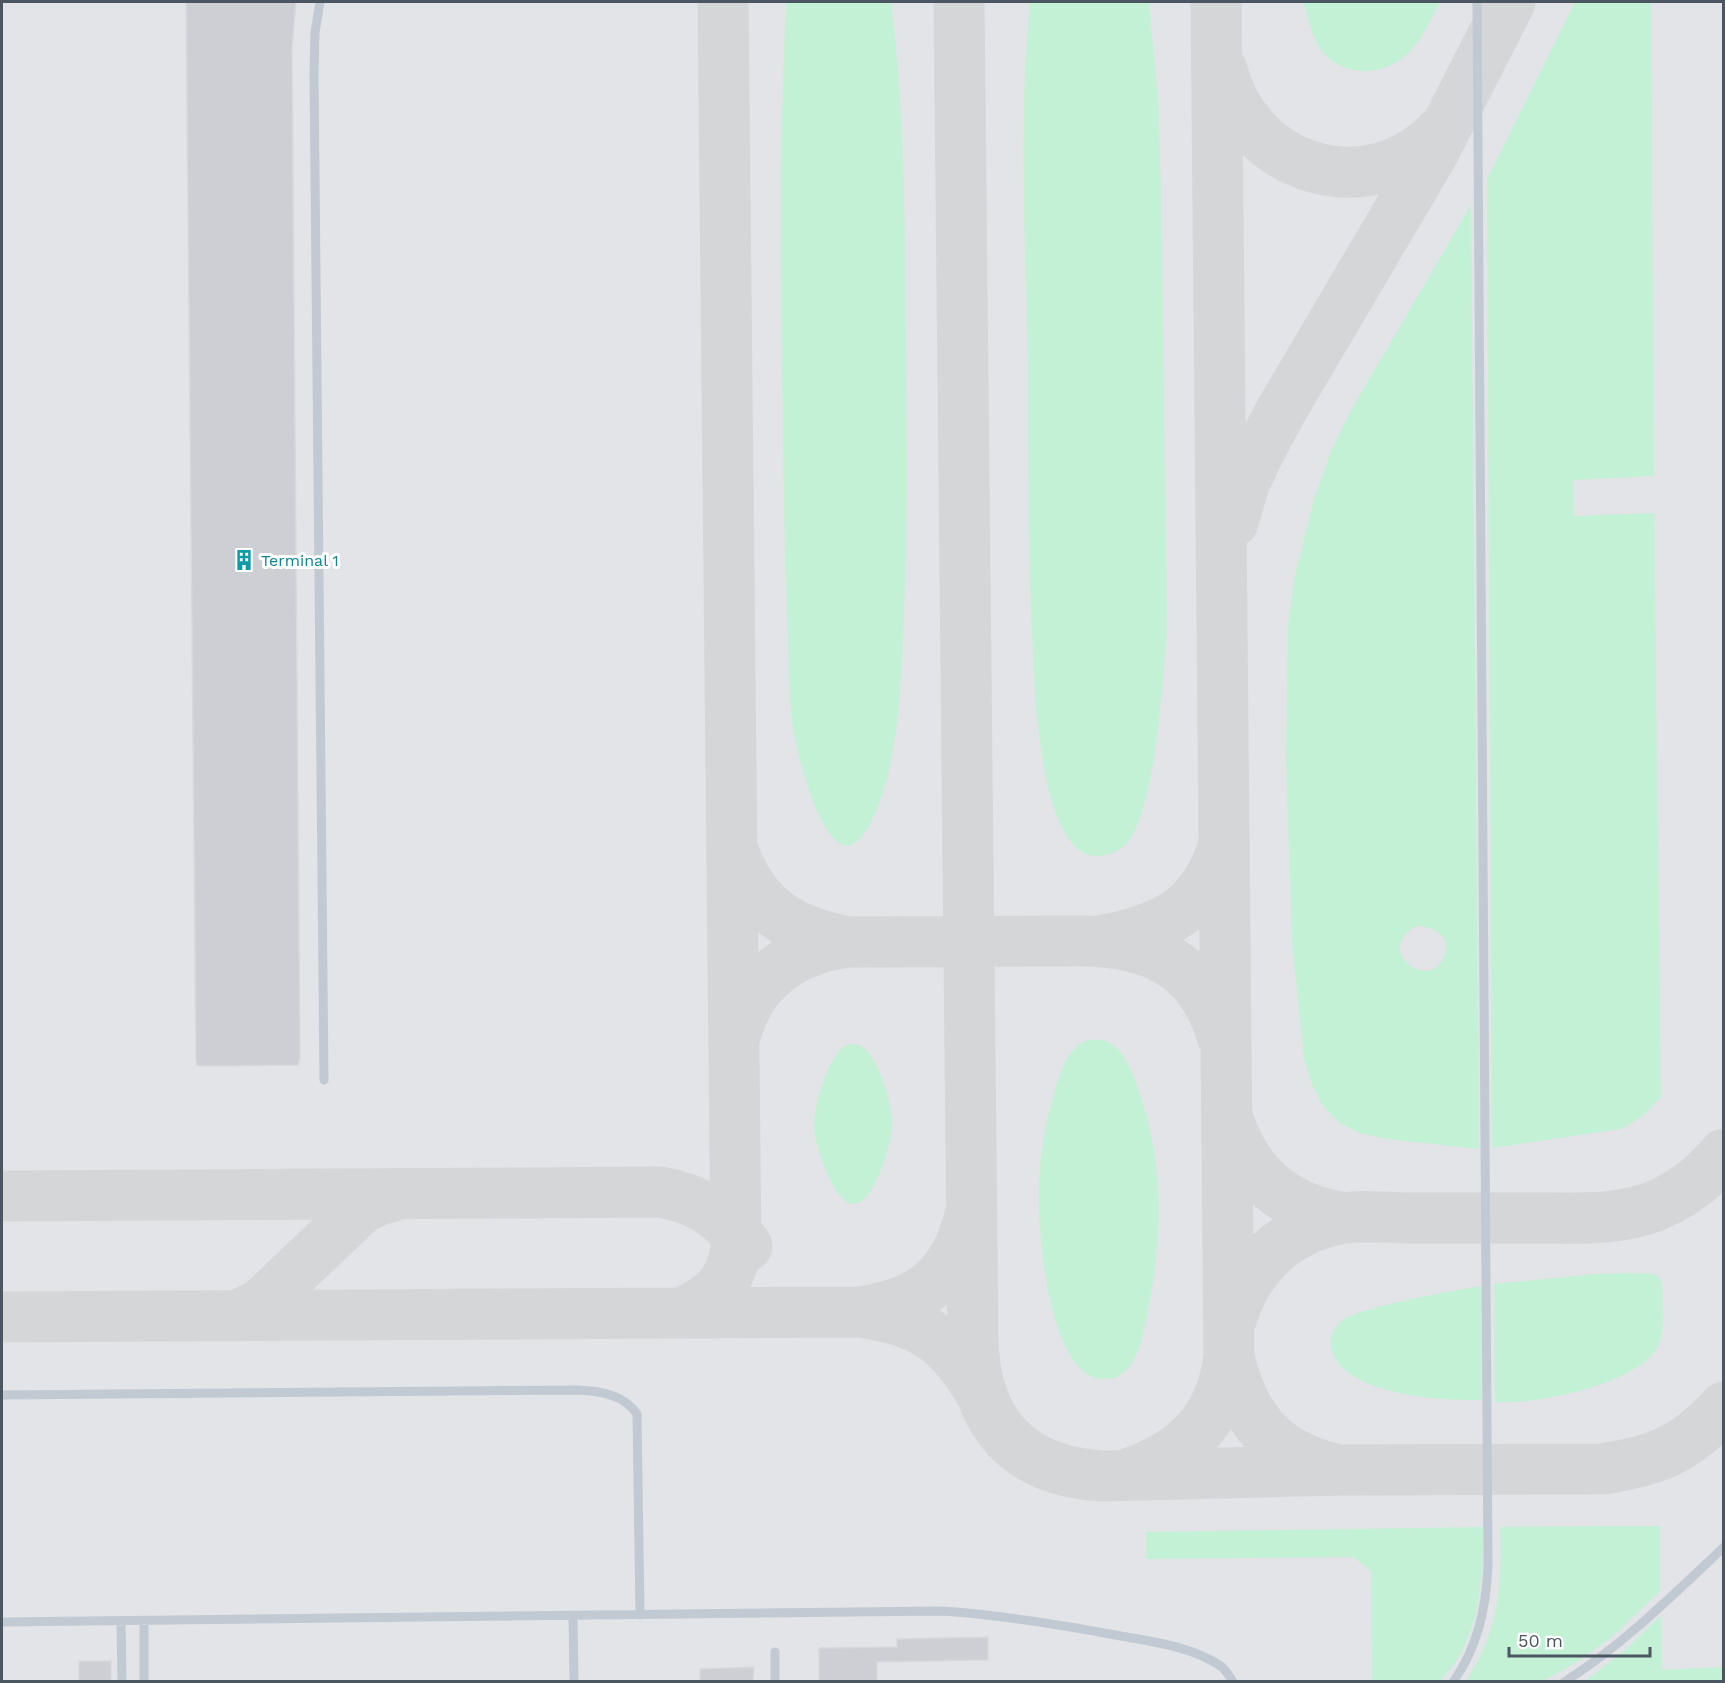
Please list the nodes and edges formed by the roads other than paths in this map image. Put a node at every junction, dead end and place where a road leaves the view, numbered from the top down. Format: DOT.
graph roads {
  1 [pos="320,2"];
  2 [pos="1477,2"];
  3 [pos="324,1080"];
  4 [pos="2,1395"];
  5 [pos="1724,1547"];
  6 [pos="640,1615"];
  7 [pos="573,1616"];
  8 [pos="121,1621"];
  9 [pos="144,1621"];
  10 [pos="2,1622"];
  11 [pos="775,1652"];
  12 [pos="122,1682"];
  13 [pos="144,1682"];
  14 [pos="574,1682"];
  15 [pos="775,1682"];
  16 [pos="1233,1682"];
  17 [pos="1453,1682"];
  18 [pos="1564,1682"];
  1 -- 3 [label="lane"];
  2 -- 17 [label="lane"];
  4 -- 6 [label="lane"];
  5 -- 18 [label="lane"];
  6 -- 7 [label="lane"];
  6 -- 16 [label="lane"];
  7 -- 9 [label="lane"];
  7 -- 14 [label="lane"];
  8 -- 9 [label="lane"];
  8 -- 10 [label="lane"];
  8 -- 12 [label="lane"];
  9 -- 13 [label="lane"];
  11 -- 15 [label="lane"];
}
